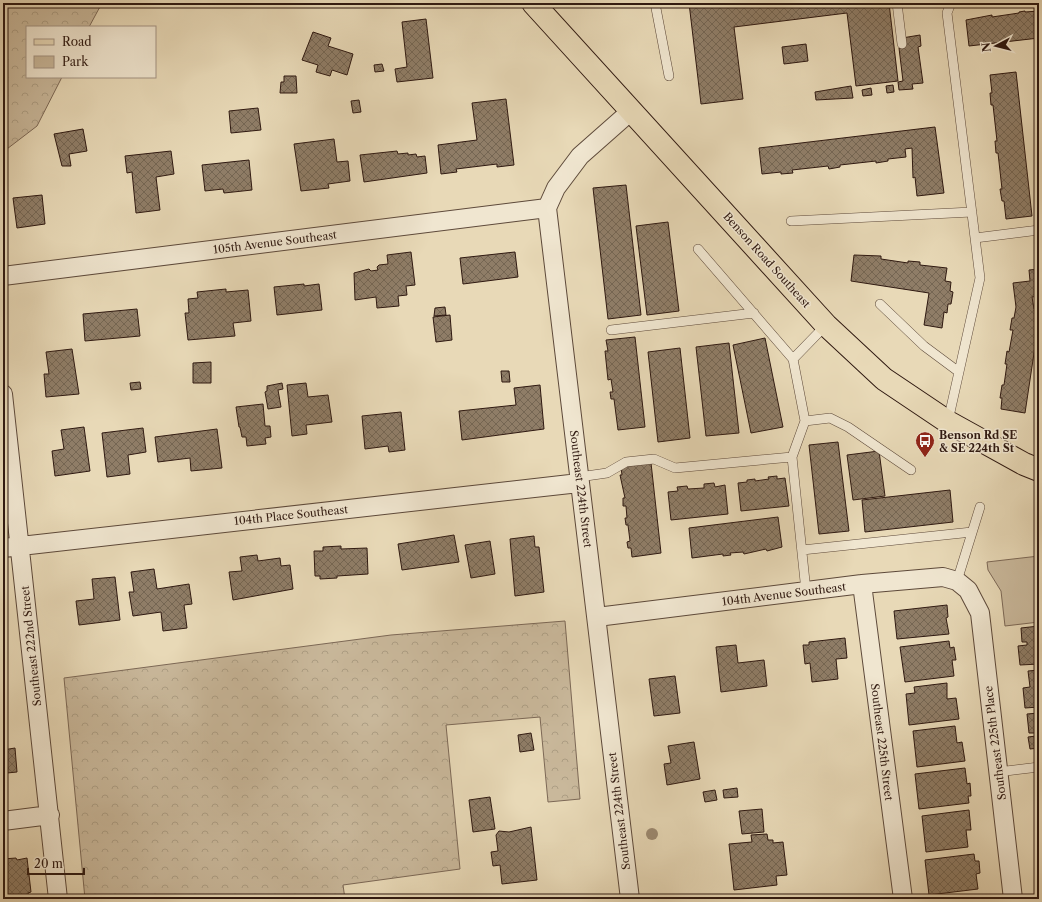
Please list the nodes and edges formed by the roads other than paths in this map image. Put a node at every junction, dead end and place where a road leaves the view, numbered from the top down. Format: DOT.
graph roads {
  1 [pos="533,3"];
  2 [pos="655,3"];
  3 [pos="897,3"];
  4 [pos="951,3"];
  5 [pos="902,44"];
  6 [pos="669,76"];
  7 [pos="631,111"];
  8 [pos="547,208"];
  9 [pos="972,212"];
  10 [pos="791,221"];
  11 [pos="1039,230"];
  12 [pos="975,238"];
  13 [pos="698,249"];
  14 [pos="3,276"];
  15 [pos="880,304"];
  16 [pos="754,313"];
  17 [pos="826,325"];
  18 [pos="611,330"];
  19 [pos="793,359"];
  20 [pos="959,372"];
  21 [pos="3,394"];
  22 [pos="805,421"];
  23 [pos="948,422"];
  24 [pos="792,457"];
  25 [pos="910,470"];
  26 [pos="1039,470"];
  27 [pos="579,480"];
  28 [pos="980,508"];
  29 [pos="972,532"];
  30 [pos="12,547"];
  31 [pos="802,550"];
  32 [pos="862,584"];
  33 [pos="962,586"];
  34 [pos="806,591"];
  35 [pos="597,617"];
  36 [pos="1039,767"];
  37 [pos="998,772"];
  38 [pos="50,815"];
  39 [pos="3,821"];
  40 [pos="58,899"];
  41 [pos="630,899"];
  42 [pos="903,899"];
  43 [pos="1013,899"];
  1 -- 7 [label="main road, Benson Road Southeast"];
  2 -- 6 [label="lane"];
  3 -- 5 [label="lane"];
  4 -- 9 [label="lane"];
  7 -- 8 [label="street"];
  7 -- 17 [label="main road, Benson Road Southeast"];
  8 -- 14 [label="street, 105th Avenue Southeast"];
  8 -- 27 [label="street, Southeast 224th Street"];
  9 -- 10 [label="lane"];
  9 -- 12 [label="lane"];
  11 -- 12 [label="lane"];
  12 -- 20 [label="lane"];
  13 -- 16 [label="lane"];
  15 -- 20 [label="lane"];
  16 -- 18 [label="lane"];
  16 -- 19 [label="lane"];
  17 -- 19 [label="lane"];
  17 -- 23 [label="main road, Benson Road Southeast"];
  19 -- 22 [label="lane"];
  20 -- 23 [label="lane"];
  21 -- 30 [label="street, Southeast 222nd Street"];
  22 -- 24 [label="lane"];
  22 -- 25 [label="lane"];
  23 -- 26 [label="main road, Benson Road Southeast"];
  24 -- 27 [label="lane"];
  24 -- 31 [label="lane"];
  27 -- 30 [label="street, 104th Place Southeast"];
  27 -- 35 [label="street, Southeast 224th Street"];
  28 -- 29 [label="lane"];
  29 -- 31 [label="lane"];
  29 -- 33 [label="lane"];
  30 -- 38 [label="street, Southeast 222nd Street"];
  31 -- 34 [label="lane"];
  32 -- 33 [label="street, 104th Avenue Southeast"];
  32 -- 34 [label="street, 104th Avenue Southeast"];
  32 -- 42 [label="street, Southeast 225th Street"];
  33 -- 37 [label="street, Southeast 225th Place"];
  34 -- 35 [label="street, 104th Avenue Southeast"];
  35 -- 41 [label="street, Southeast 224th Street"];
  36 -- 37 [label="lane"];
  37 -- 43 [label="street, Southeast 225th Place"];
  38 -- 39 [label="street"];
  38 -- 40 [label="street, Southeast 222nd Street"];
}
